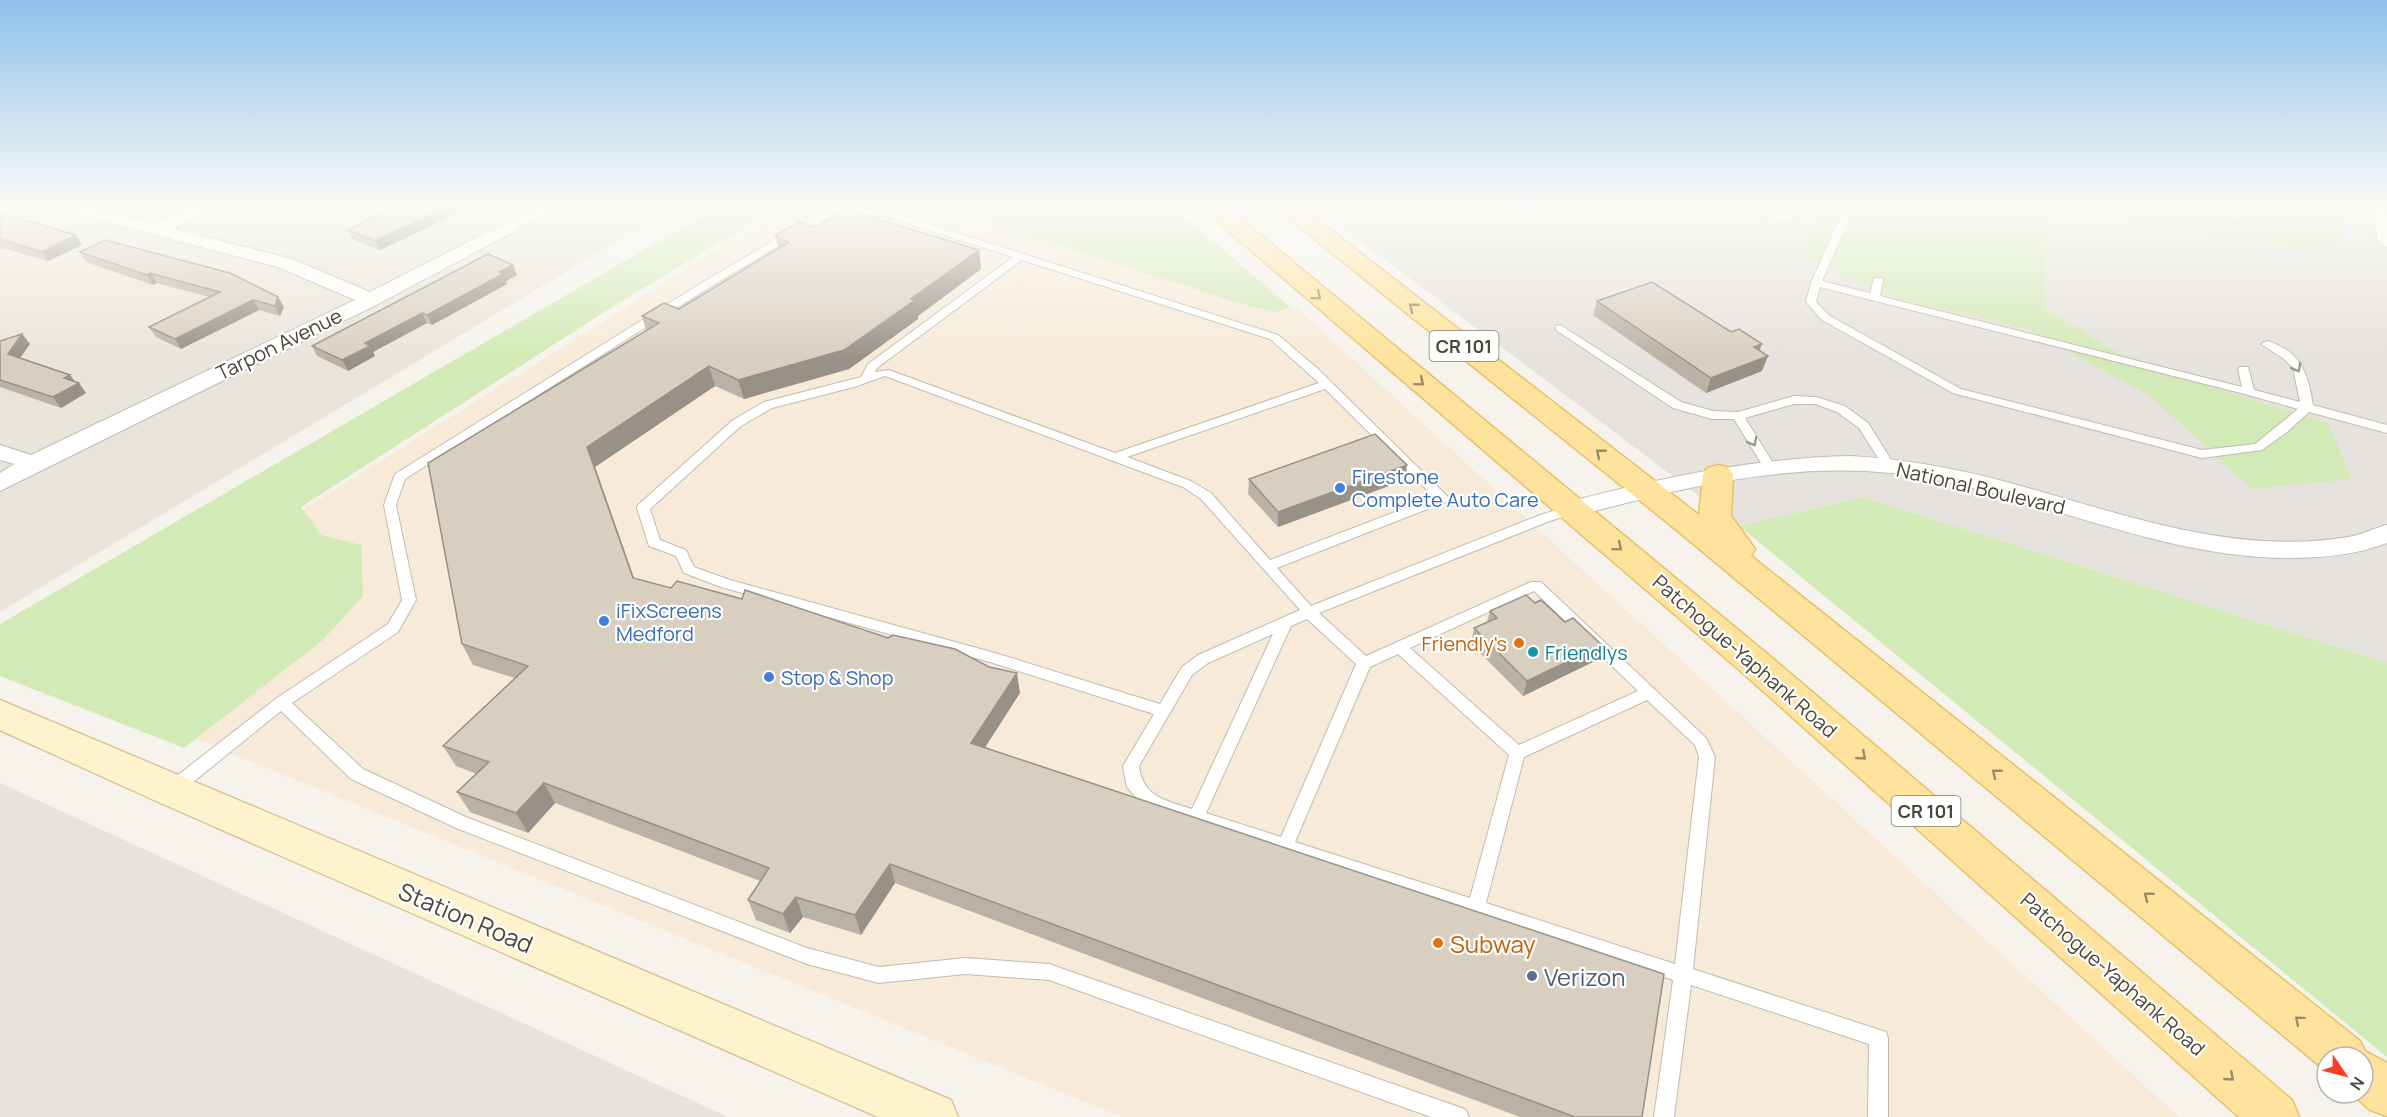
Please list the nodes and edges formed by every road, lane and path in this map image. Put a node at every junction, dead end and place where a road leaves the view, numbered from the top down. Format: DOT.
graph roads {
  1 [pos="258,256"];
  2 [pos="456,256"];
  3 [pos="755,256"];
  4 [pos="1021,256"];
  5 [pos="1270,256"];
  6 [pos="1348,256"];
  7 [pos="1828,256"];
  8 [pos="1878,280"];
  9 [pos="1816,283"];
  10 [pos="1874,298"];
  11 [pos="371,300"];
  12 [pos="1560,328"];
  13 [pos="2267,344"];
  14 [pos="2244,369"];
  15 [pos="866,379"];
  16 [pos="1327,384"];
  17 [pos="2248,392"];
  18 [pos="2307,407"];
  19 [pos="1738,416"];
  20 [pos="2387,429"];
  21 [pos="0,452"];
  22 [pos="1116,457"];
  23 [pos="33,463"];
  24 [pos="1889,466"];
  25 [pos="1770,468"];
  26 [pos="1718,475"];
  27 [pos="0,483"];
  28 [pos="1645,489"];
  29 [pos="1573,509"];
  30 [pos="2387,533"];
  31 [pos="1268,566"];
  32 [pos="1309,612"];
  33 [pos="1286,622"];
  34 [pos="1819,629"];
  35 [pos="1400,647"];
  36 [pos="1364,663"];
  37 [pos="1650,692"];
  38 [pos="282,702"];
  39 [pos="1163,711"];
  40 [pos="0,714"];
  41 [pos="1518,753"];
  42 [pos="170,790"];
  43 [pos="1196,817"];
  44 [pos="1285,846"];
  45 [pos="1476,908"];
  46 [pos="1683,976"];
  47 [pos="2329,1045"];
  48 [pos="2375,1083"];
  49 [pos="2387,1093"];
  50 [pos="928,1116"];
  51 [pos="1459,1117"];
  52 [pos="1664,1117"];
  53 [pos="1878,1117"];
  54 [pos="2275,1117"];
  1 -- 11 [label="street"];
  2 -- 11 [label="street, Tarpon Avenue"];
  3 -- 38 [label="lane"];
  4 -- 15 [label="lane"];
  4 -- 16 [label="lane"];
  5 -- 29 [label="main road, Patchogue-Yaphank Road / CR 101, one-way"];
  28 -- 6 [label="main road, CR 101, one-way"];
  7 -- 9 [label="lane"];
  8 -- 10 [label="lane"];
  9 -- 10 [label="lane"];
  9 -- 18 [label="lane"];
  10 -- 17 [label="lane"];
  11 -- 23 [label="street, Tarpon Avenue"];
  12 -- 19 [label="lane"];
  13 -- 18 [label="lane, one-way"];
  14 -- 17 [label="lane"];
  15 -- 22 [label="lane"];
  15 -- 39 [label="lane"];
  16 -- 22 [label="lane"];
  16 -- 31 [label="lane"];
  17 -- 18 [label="lane"];
  18 -- 20 [label="lane"];
  19 -- 24 [label="lane"];
  19 -- 25 [label="lane, one-way"];
  21 -- 23 [label="street"];
  22 -- 31 [label="lane"];
  23 -- 27 [label="street, Tarpon Avenue"];
  24 -- 25 [label="street, National Boulevard"];
  24 -- 30 [label="street, National Boulevard"];
  25 -- 26 [label="street, National Boulevard"];
  26 -- 28 [label="street, National Boulevard"];
  26 -- 34 [label="main road"];
  28 -- 29 [label="street, National Boulevard"];
  28 -- 34 [label="main road, CR 101"];
  29 -- 32 [label="lane"];
  29 -- 54 [label="main road, Patchogue-Yaphank Road / CR 101, one-way"];
  31 -- 32 [label="lane"];
  32 -- 33 [label="lane"];
  32 -- 36 [label="lane"];
  33 -- 39 [label="lane"];
  33 -- 43 [label="lane"];
  47 -- 34 [label="main road, CR 101, one-way"];
  35 -- 36 [label="lane"];
  35 -- 37 [label="lane"];
  35 -- 41 [label="lane"];
  36 -- 44 [label="lane"];
  37 -- 41 [label="lane"];
  37 -- 46 [label="lane"];
  38 -- 42 [label="lane"];
  38 -- 51 [label="lane"];
  39 -- 43 [label="lane"];
  40 -- 42 [label="main road, Station Road"];
  41 -- 45 [label="lane"];
  42 -- 50 [label="main road, Station Road"];
  43 -- 44 [label="lane"];
  44 -- 45 [label="lane"];
  45 -- 46 [label="lane"];
  46 -- 52 [label="lane"];
  46 -- 53 [label="lane"];
  48 -- 49 [label="main road"];
}
